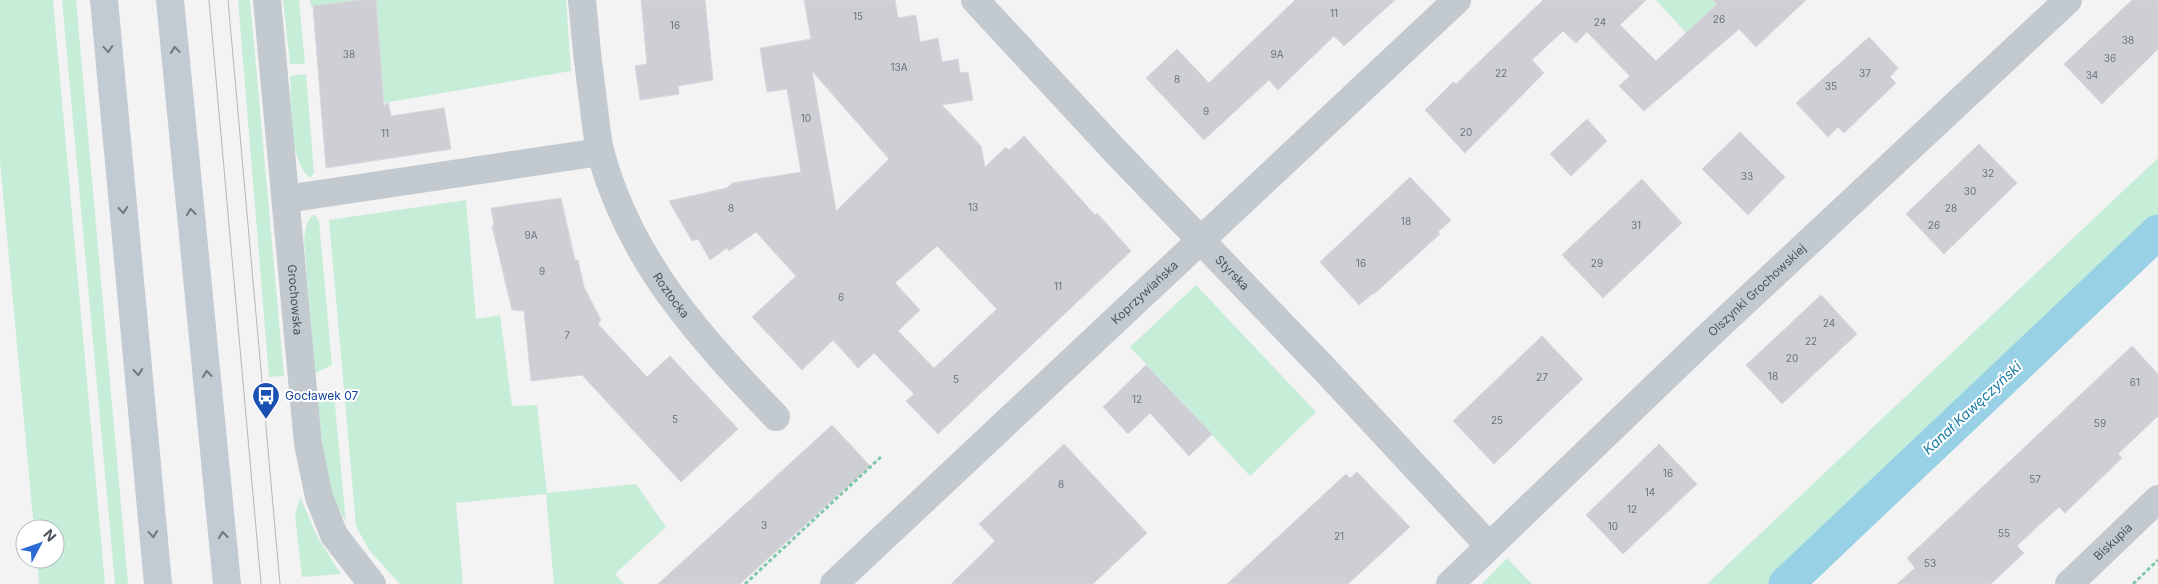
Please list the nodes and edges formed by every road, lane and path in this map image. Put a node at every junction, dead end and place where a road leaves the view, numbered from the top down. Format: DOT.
graph roads {
  1 [pos="104,0"];
  2 [pos="170,0"];
  3 [pos="266,0"];
  4 [pos="582,0"];
  5 [pos="975,0"];
  6 [pos="1457,0"];
  7 [pos="2068,0"];
  8 [pos="600,152"];
  9 [pos="286,199"];
  10 [pos="1200,241"];
  11 [pos="776,417"];
  12 [pos="882,456"];
  13 [pos="2158,500"];
  14 [pos="1489,546"];
  15 [pos="2158,560"];
  16 [pos="158,584"];
  17 [pos="227,584"];
  18 [pos="372,584"];
  19 [pos="745,584"];
  20 [pos="834,584"];
  21 [pos="1450,584"];
  22 [pos="2069,584"];
  23 [pos="2133,584"];
  1 -- 16 [label="main road, one-way"];
  17 -- 2 [label="main road, one-way"];
  3 -- 9 [label="street, Grochowska"];
  4 -- 8 [label="street, Roztocka"];
  5 -- 10 [label="street, Styrska"];
  6 -- 10 [label="street, Koprzywiańska"];
  7 -- 14 [label="street, Olszynki Grochowskiej"];
  8 -- 9 [label="street"];
  8 -- 11 [label="street, Roztocka"];
  9 -- 18 [label="street, Grochowska"];
  10 -- 14 [label="street, Styrska"];
  10 -- 20 [label="street, Koprzywiańska"];
  12 -- 19 [label="path"];
  13 -- 22 [label="street, Biskupia"];
  14 -- 21 [label="street, Olszynki Grochowskiej"];
  15 -- 23 [label="path"];
}
